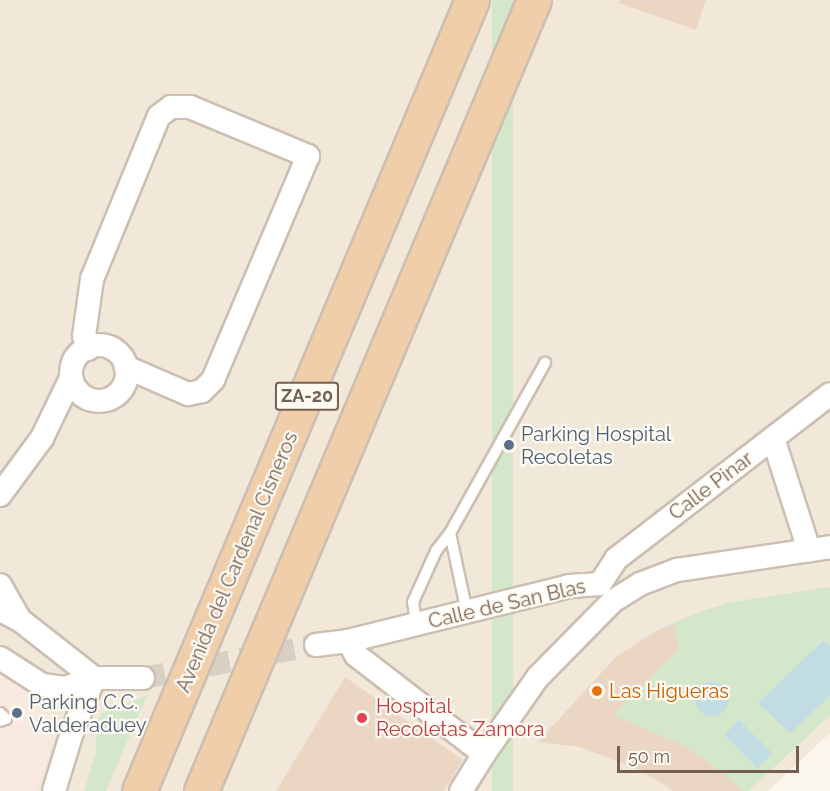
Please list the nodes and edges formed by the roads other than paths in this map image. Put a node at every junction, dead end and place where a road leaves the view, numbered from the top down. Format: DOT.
graph roads {
  1 [pos="472,0"];
  2 [pos="534,0"];
  3 [pos="88,349"];
  4 [pos="545,363"];
  5 [pos="126,367"];
  6 [pos="71,378"];
  7 [pos="830,394"];
  8 [pos="773,438"];
  9 [pos="1,494"];
  10 [pos="450,533"];
  11 [pos="819,548"];
  12 [pos="0,585"];
  13 [pos="607,592"];
  14 [pos="467,612"];
  15 [pos="10,615"];
  16 [pos="416,625"];
  17 [pos="348,641"];
  18 [pos="315,645"];
  19 [pos="0,658"];
  20 [pos="94,678"];
  21 [pos="143,678"];
  22 [pos="0,713"];
  23 [pos="0,721"];
  24 [pos="484,753"];
  25 [pos="54,791"];
  26 [pos="139,791"];
  27 [pos="201,791"];
  28 [pos="461,791"];
  1 -- 26 [label="highway, Avenida del Cardenal Cisneros / ZA-20"];
  2 -- 27 [label="highway, ZA-20"];
  3 -- 5 [label="street"];
  3 -- 5 [label="street"];
  3 -- 6 [label="street"];
  4 -- 10 [label="lane"];
  5 -- 6 [label="street"];
  6 -- 9 [label="street"];
  7 -- 8 [label="street, Calle Pinar"];
  8 -- 11 [label="street"];
  8 -- 13 [label="street, Calle Pinar"];
  10 -- 14 [label="lane"];
  10 -- 16 [label="lane"];
  11 -- 13 [label="street, Calle de San Blas"];
  12 -- 15 [label="street"];
  13 -- 14 [label="street, Calle de San Blas"];
  13 -- 24 [label="street"];
  14 -- 16 [label="street, Calle de San Blas"];
  15 -- 20 [label="street"];
  16 -- 17 [label="street, Calle de San Blas"];
  17 -- 18 [label="street, Calle de San Blas"];
  17 -- 24 [label="street"];
  19 -- 20 [label="street"];
  20 -- 21 [label="street"];
  20 -- 25 [label="street"];
  22 -- 23 [label="lane"];
  24 -- 28 [label="street"];
}
